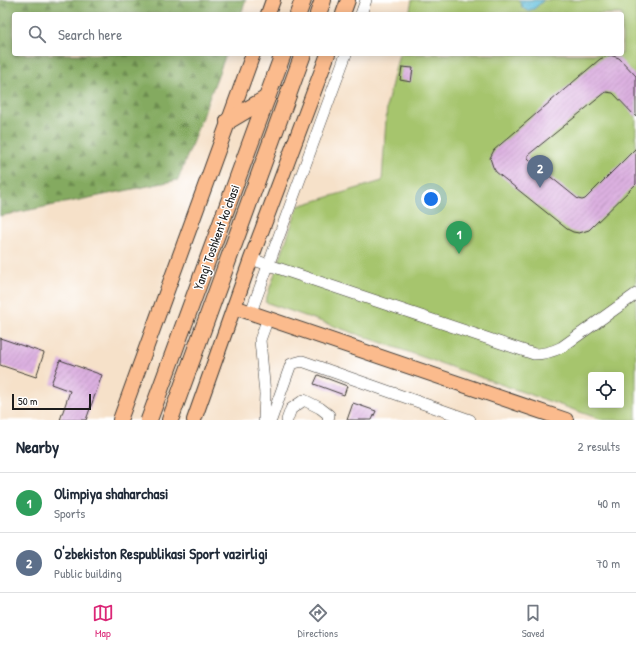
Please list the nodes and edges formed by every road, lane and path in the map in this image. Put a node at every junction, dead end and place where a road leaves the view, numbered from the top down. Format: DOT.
graph roads {
  1 [pos="273,0"];
  2 [pos="303,0"];
  3 [pos="323,0"];
  4 [pos="348,0"];
  5 [pos="366,0"];
  6 [pos="269,12"];
  7 [pos="299,12"];
  8 [pos="319,12"];
  9 [pos="344,12"];
  10 [pos="362,12"];
  11 [pos="252,56"];
  12 [pos="282,56"];
  13 [pos="302,56"];
  14 [pos="327,56"];
  15 [pos="345,56"];
  16 [pos="267,98"];
  17 [pos="228,121"];
  18 [pos="252,259"];
  19 [pos="269,265"];
  20 [pos="636,294"];
  21 [pos="234,306"];
  22 [pos="251,312"];
  23 [pos="268,318"];
  24 [pos="120,420"];
  25 [pos="149,420"];
  26 [pos="170,420"];
  27 [pos="194,420"];
  28 [pos="264,420"];
  29 [pos="271,420"];
  30 [pos="287,420"];
  31 [pos="328,420"];
  32 [pos="470,420"];
  33 [pos="566,420"];
  1 -- 6 [label="main road"];
  2 -- 7 [label="highway"];
  3 -- 8 [label="highway"];
  4 -- 9 [label="main road"];
  5 -- 10 [label="lane"];
  11 -- 17 [label="main road"];
  12 -- 16 [label="highway, Yangi Toshkent ko‘chasi"];
  13 -- 26 [label="highway, Yangi Toshkent ko‘chasi"];
  14 -- 18 [label="main road"];
  15 -- 19 [label="lane"];
  16 -- 17 [label="highway"];
  16 -- 25 [label="highway, Yangi Toshkent ko‘chasi"];
  17 -- 24 [label="main road"];
  18 -- 19 [label="lane"];
  18 -- 21 [label="main road"];
  19 -- 20 [label="lane"];
  19 -- 22 [label="lane"];
  21 -- 22 [label="main road"];
  21 -- 27 [label="main road"];
  22 -- 23 [label="main road"];
  23 -- 28 [label="lane"];
  23 -- 33 [label="main road"];
  29 -- 32 [label="lane"];
  30 -- 31 [label="lane"];
}
